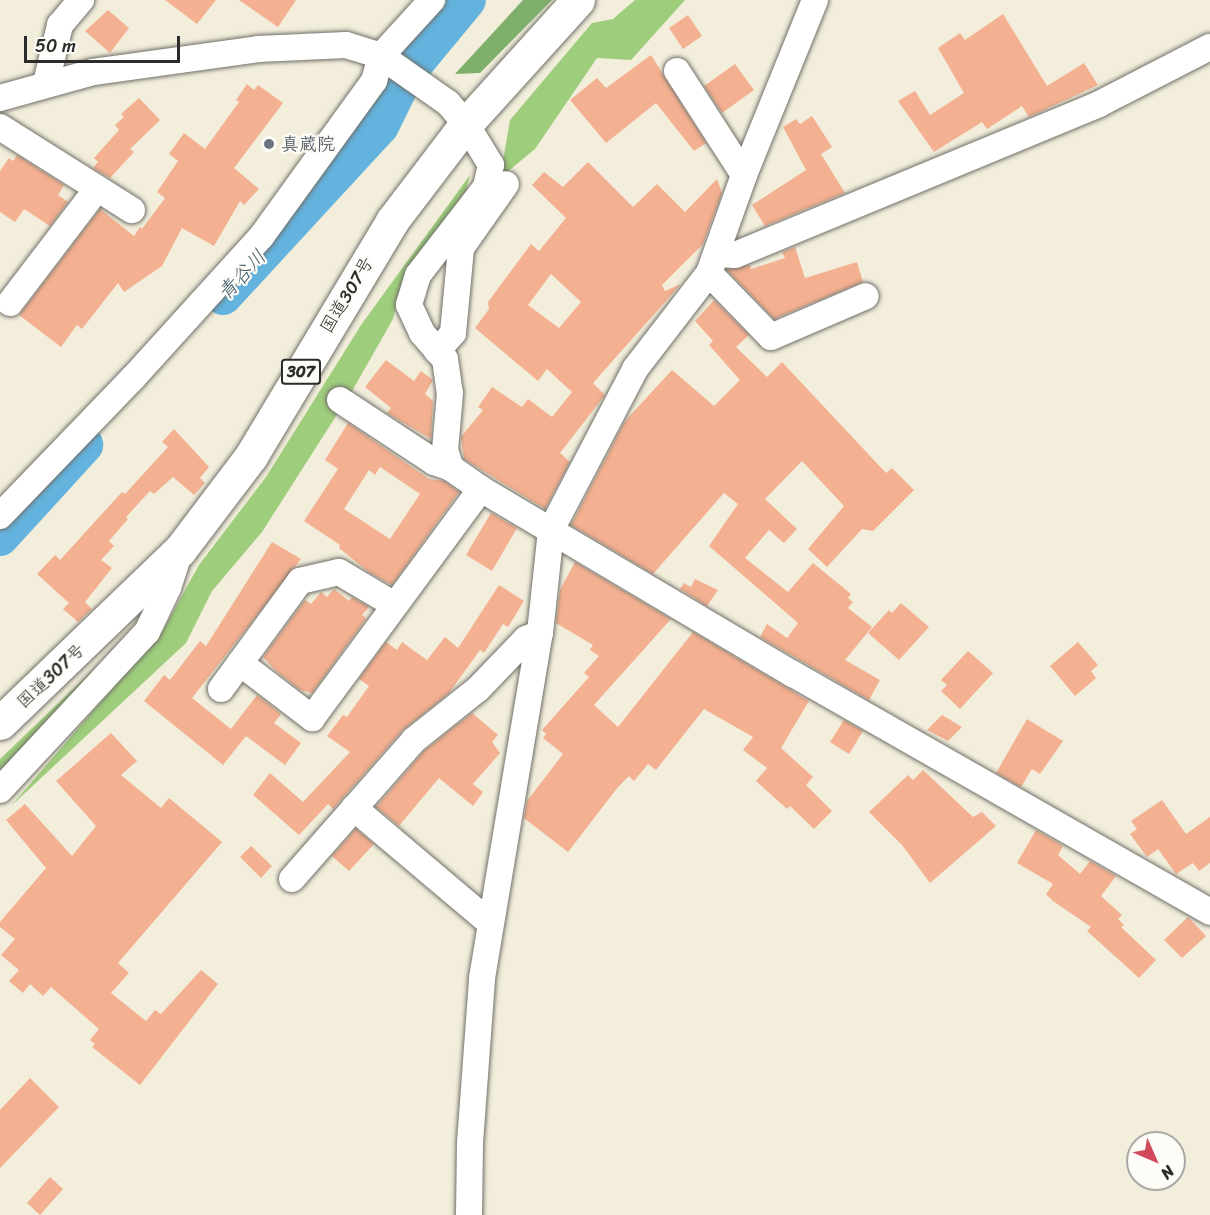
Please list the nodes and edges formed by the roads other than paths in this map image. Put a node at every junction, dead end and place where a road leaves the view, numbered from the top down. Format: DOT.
graph roads {
  1 [pos="81,0"];
  2 [pos="432,0"];
  3 [pos="578,0"];
  4 [pos="815,0"];
  5 [pos="1210,48"];
  6 [pos="390,62"];
  7 [pos="677,70"];
  8 [pos="46,83"];
  9 [pos="0,98"];
  10 [pos="457,113"];
  11 [pos="0,127"];
  12 [pos="744,175"];
  13 [pos="506,184"];
  14 [pos="96,190"];
  15 [pos="132,210"];
  16 [pos="714,264"];
  17 [pos="866,296"];
  18 [pos="10,303"];
  19 [pos="437,351"];
  20 [pos="340,400"];
  21 [pos="451,468"];
  22 [pos="480,489"];
  23 [pos="0,516"];
  24 [pos="551,530"];
  25 [pos="180,550"];
  26 [pos="393,604"];
  27 [pos="540,633"];
  28 [pos="240,663"];
  29 [pos="221,689"];
  30 [pos="0,723"];
  31 [pos="0,790"];
  32 [pos="354,808"];
  33 [pos="292,879"];
  34 [pos="1205,901"];
  35 [pos="490,923"];
  36 [pos="469,1215"];
  1 -- 8 [label="street"];
  2 -- 6 [label="street"];
  3 -- 10 [label="highway, 国道307号 / 307"];
  4 -- 12 [label="street"];
  5 -- 16 [label="street"];
  6 -- 8 [label="street"];
  6 -- 10 [label="street"];
  6 -- 23 [label="street"];
  7 -- 12 [label="street"];
  8 -- 9 [label="street"];
  10 -- 19 [label="street"];
  10 -- 25 [label="highway, 国道307号 / 307"];
  11 -- 14 [label="street"];
  12 -- 16 [label="street"];
  13 -- 19 [label="street"];
  14 -- 15 [label="street"];
  14 -- 18 [label="street"];
  16 -- 17 [label="street"];
  16 -- 24 [label="street"];
  19 -- 21 [label="street"];
  20 -- 21 [label="street"];
  21 -- 22 [label="street"];
  22 -- 24 [label="street"];
  22 -- 26 [label="street"];
  24 -- 27 [label="street"];
  24 -- 34 [label="street"];
  25 -- 30 [label="highway, 国道307号 / 307"];
  25 -- 31 [label="street"];
  26 -- 28 [label="street"];
  26 -- 28 [label="street"];
  27 -- 32 [label="street"];
  27 -- 35 [label="street"];
  28 -- 29 [label="street"];
  32 -- 33 [label="street"];
  32 -- 35 [label="street"];
  35 -- 36 [label="street"];
}
